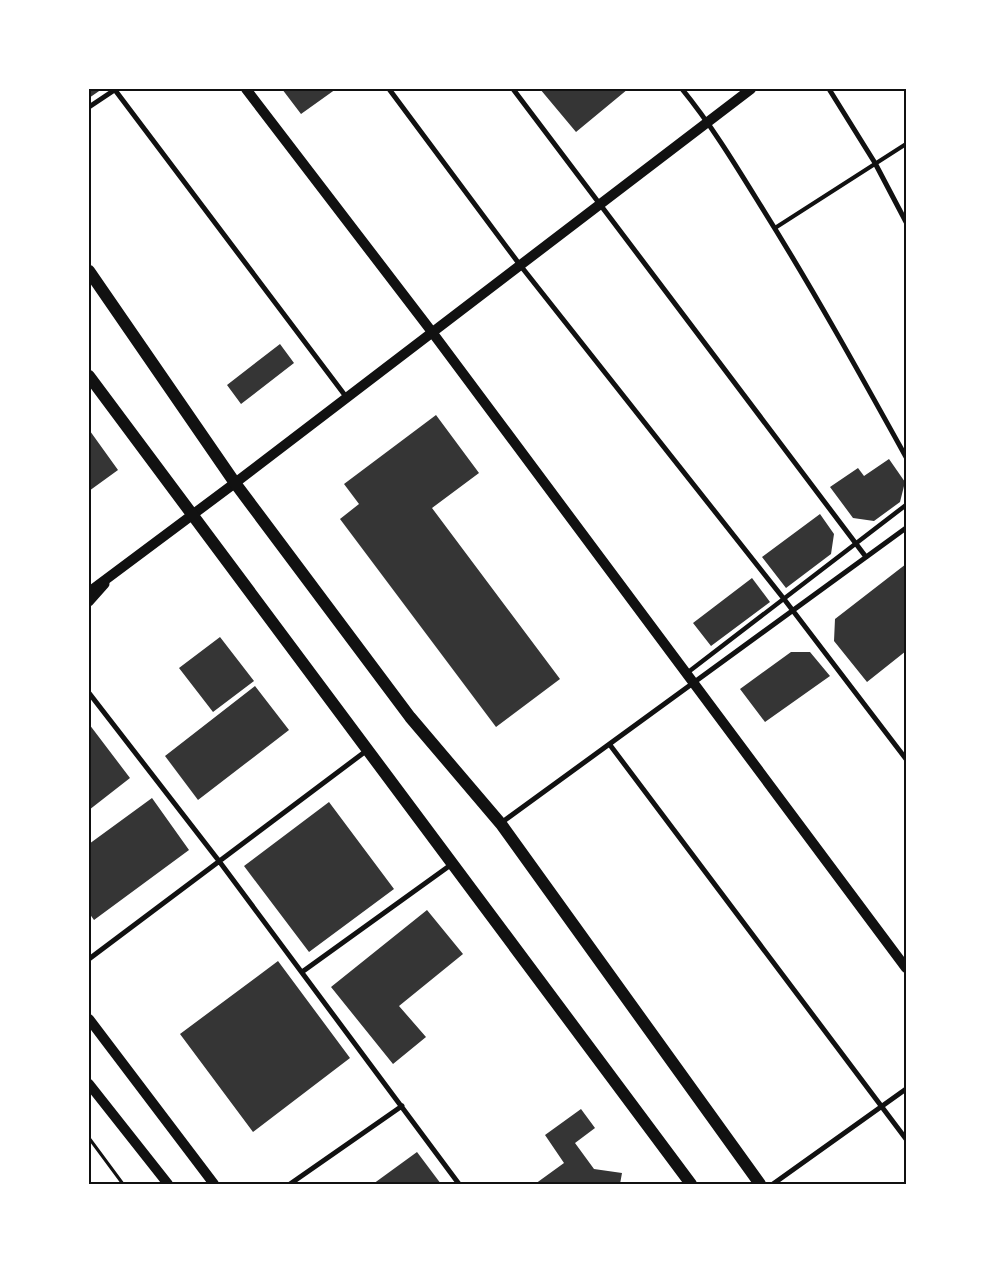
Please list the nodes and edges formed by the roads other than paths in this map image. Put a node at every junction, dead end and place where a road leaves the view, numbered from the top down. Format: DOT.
graph roads {
  1 [pos="116,89"];
  2 [pos="246,89"];
  3 [pos="389,89"];
  4 [pos="514,89"];
  5 [pos="682,89"];
  6 [pos="751,89"];
  7 [pos="829,89"];
  8 [pos="89,107"];
  9 [pos="708,121"];
  10 [pos="906,144"];
  11 [pos="875,163"];
  12 [pos="600,204"];
  13 [pos="906,222"];
  14 [pos="775,228"];
  15 [pos="520,265"];
  16 [pos="89,271"];
  17 [pos="432,332"];
  18 [pos="89,376"];
  19 [pos="347,398"];
  20 [pos="906,457"];
  21 [pos="235,483"];
  22 [pos="906,505"];
  23 [pos="192,516"];
  24 [pos="906,528"];
  25 [pos="856,544"];
  26 [pos="866,557"];
  27 [pos="117,571"];
  28 [pos="89,592"];
  29 [pos="784,599"];
  30 [pos="89,602"];
  31 [pos="793,611"];
  32 [pos="686,673"];
  33 [pos="694,684"];
  34 [pos="89,693"];
  35 [pos="610,745"];
  36 [pos="366,751"];
  37 [pos="906,759"];
  38 [pos="501,824"];
  39 [pos="219,860"];
  40 [pos="452,864"];
  41 [pos="89,959"];
  42 [pos="906,968"];
  43 [pos="302,972"];
  44 [pos="89,1019"];
  45 [pos="89,1084"];
  46 [pos="906,1089"];
  47 [pos="402,1106"];
  48 [pos="883,1108"];
  49 [pos="906,1139"];
  50 [pos="168,1184"];
  51 [pos="214,1184"];
  52 [pos="290,1184"];
  53 [pos="459,1184"];
  54 [pos="691,1184"];
  55 [pos="760,1184"];
  56 [pos="773,1184"];
  1 -- 8 [label="street"];
  1 -- 19 [label="street"];
  2 -- 17 [label="main road"];
  3 -- 15 [label="street"];
  4 -- 12 [label="street"];
  5 -- 9 [label="street"];
  6 -- 9 [label="main road"];
  7 -- 11 [label="street"];
  9 -- 12 [label="main road"];
  9 -- 14 [label="street"];
  10 -- 11 [label="lane"];
  11 -- 13 [label="street"];
  11 -- 14 [label="lane"];
  12 -- 15 [label="main road"];
  12 -- 25 [label="street"];
  14 -- 20 [label="street"];
  15 -- 17 [label="main road"];
  15 -- 29 [label="street"];
  16 -- 21 [label="main road"];
  17 -- 19 [label="main road"];
  17 -- 32 [label="main road"];
  18 -- 23 [label="main road"];
  19 -- 21 [label="main road"];
  21 -- 23 [label="main road"];
  21 -- 38 [label="main road"];
  22 -- 25 [label="street"];
  23 -- 27 [label="main road"];
  23 -- 36 [label="main road"];
  24 -- 26 [label="street"];
  25 -- 26 [label="street"];
  25 -- 29 [label="street"];
  26 -- 31 [label="street"];
  27 -- 28 [label="main road"];
  27 -- 30 [label="street"];
  29 -- 31 [label="street"];
  29 -- 32 [label="street"];
  31 -- 33 [label="street"];
  31 -- 37 [label="street"];
  32 -- 33 [label="main road"];
  33 -- 35 [label="street"];
  33 -- 42 [label="main road"];
  34 -- 39 [label="street"];
  35 -- 38 [label="street"];
  35 -- 48 [label="street"];
  36 -- 39 [label="street"];
  36 -- 40 [label="main road"];
  38 -- 55 [label="main road"];
  39 -- 41 [label="street"];
  39 -- 43 [label="street"];
  40 -- 43 [label="street"];
  40 -- 54 [label="main road"];
  43 -- 47 [label="street"];
  44 -- 51 [label="main road"];
  45 -- 50 [label="main road"];
  46 -- 48 [label="street"];
  47 -- 52 [label="street"];
  47 -- 53 [label="street"];
  48 -- 49 [label="street"];
  48 -- 56 [label="street"];
}
